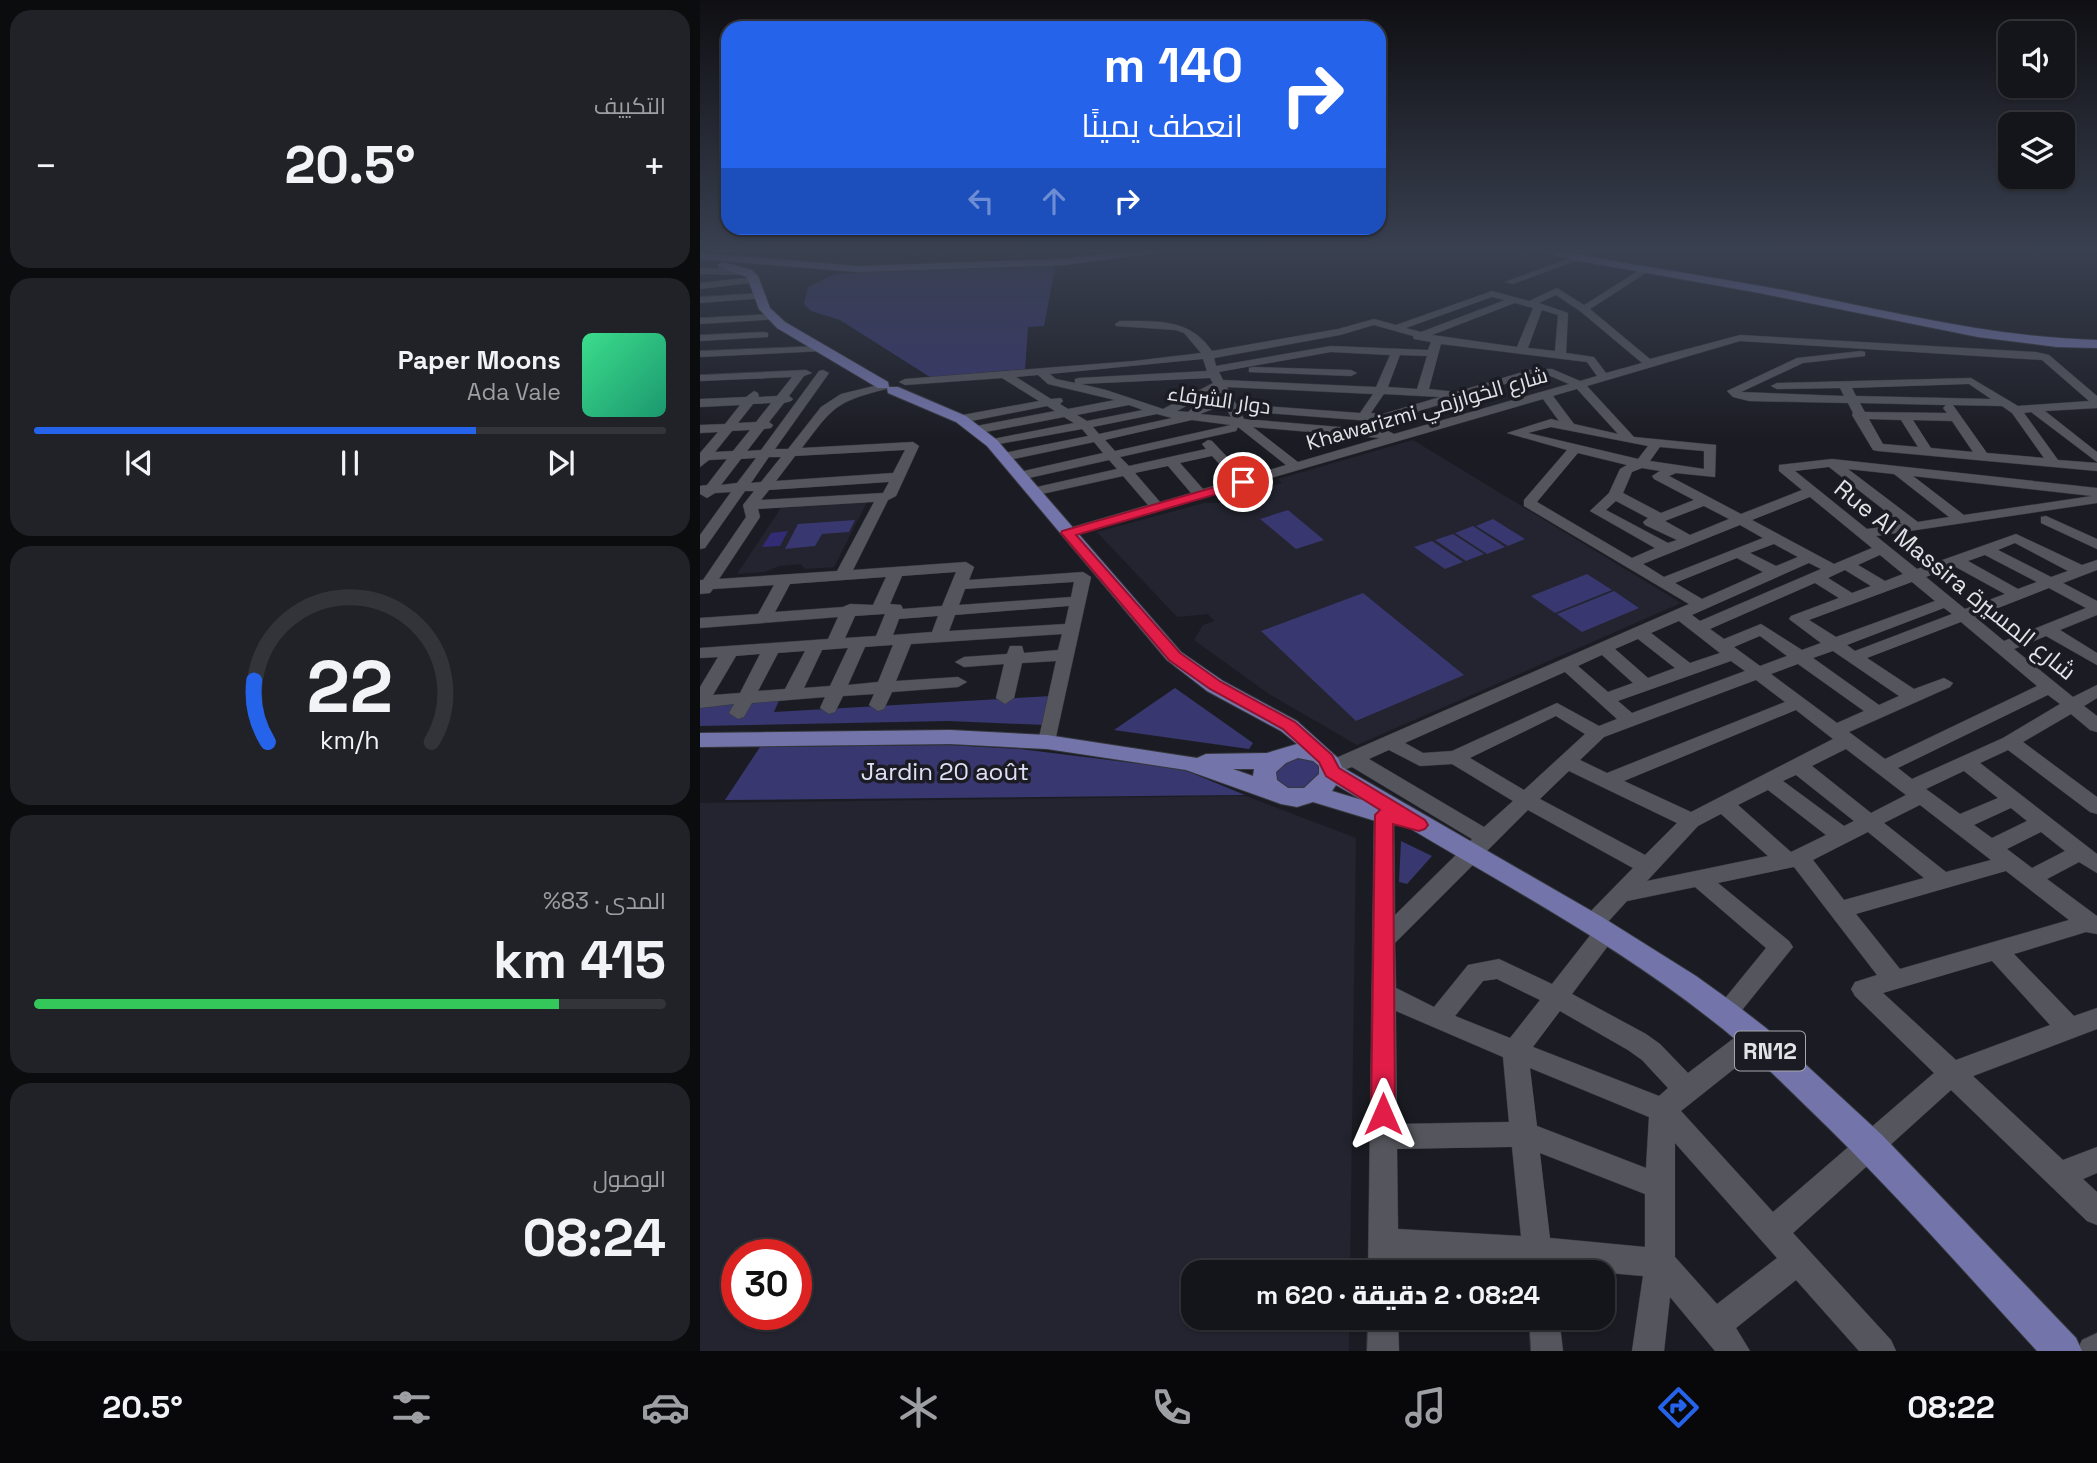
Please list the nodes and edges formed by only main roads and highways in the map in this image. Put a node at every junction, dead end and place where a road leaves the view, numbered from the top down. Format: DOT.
graph roads {
  1 [pos="770,313"];
  2 [pos="1873,313"];
  3 [pos="2097,344"];
  4 [pos="1269,715"];
  5 [pos="700,740"];
  6 [pos="1280,757"];
  7 [pos="1189,763"];
  8 [pos="1334,764"];
  9 [pos="1270,790"];
  10 [pos="1313,794"];
  11 [pos="1419,825"];
  12 [pos="2063,1351"];
  1 -- 4 [label="main road, RN12"];
  2 -- 3 [label="main road"];
  4 -- 6 [label="main road"];
  4 -- 8 [label="main road, RN12"];
  5 -- 7 [label="main road"];
  6 -- 7 [label="main road"];
  6 -- 8 [label="main road, RN12"];
  6 -- 9 [label="main road"];
  7 -- 9 [label="main road"];
  8 -- 10 [label="main road"];
  8 -- 11 [label="main road, RN12"];
  9 -- 10 [label="main road, RN12"];
  10 -- 11 [label="main road, RN12"];
  11 -- 12 [label="main road, RN12"];
}
